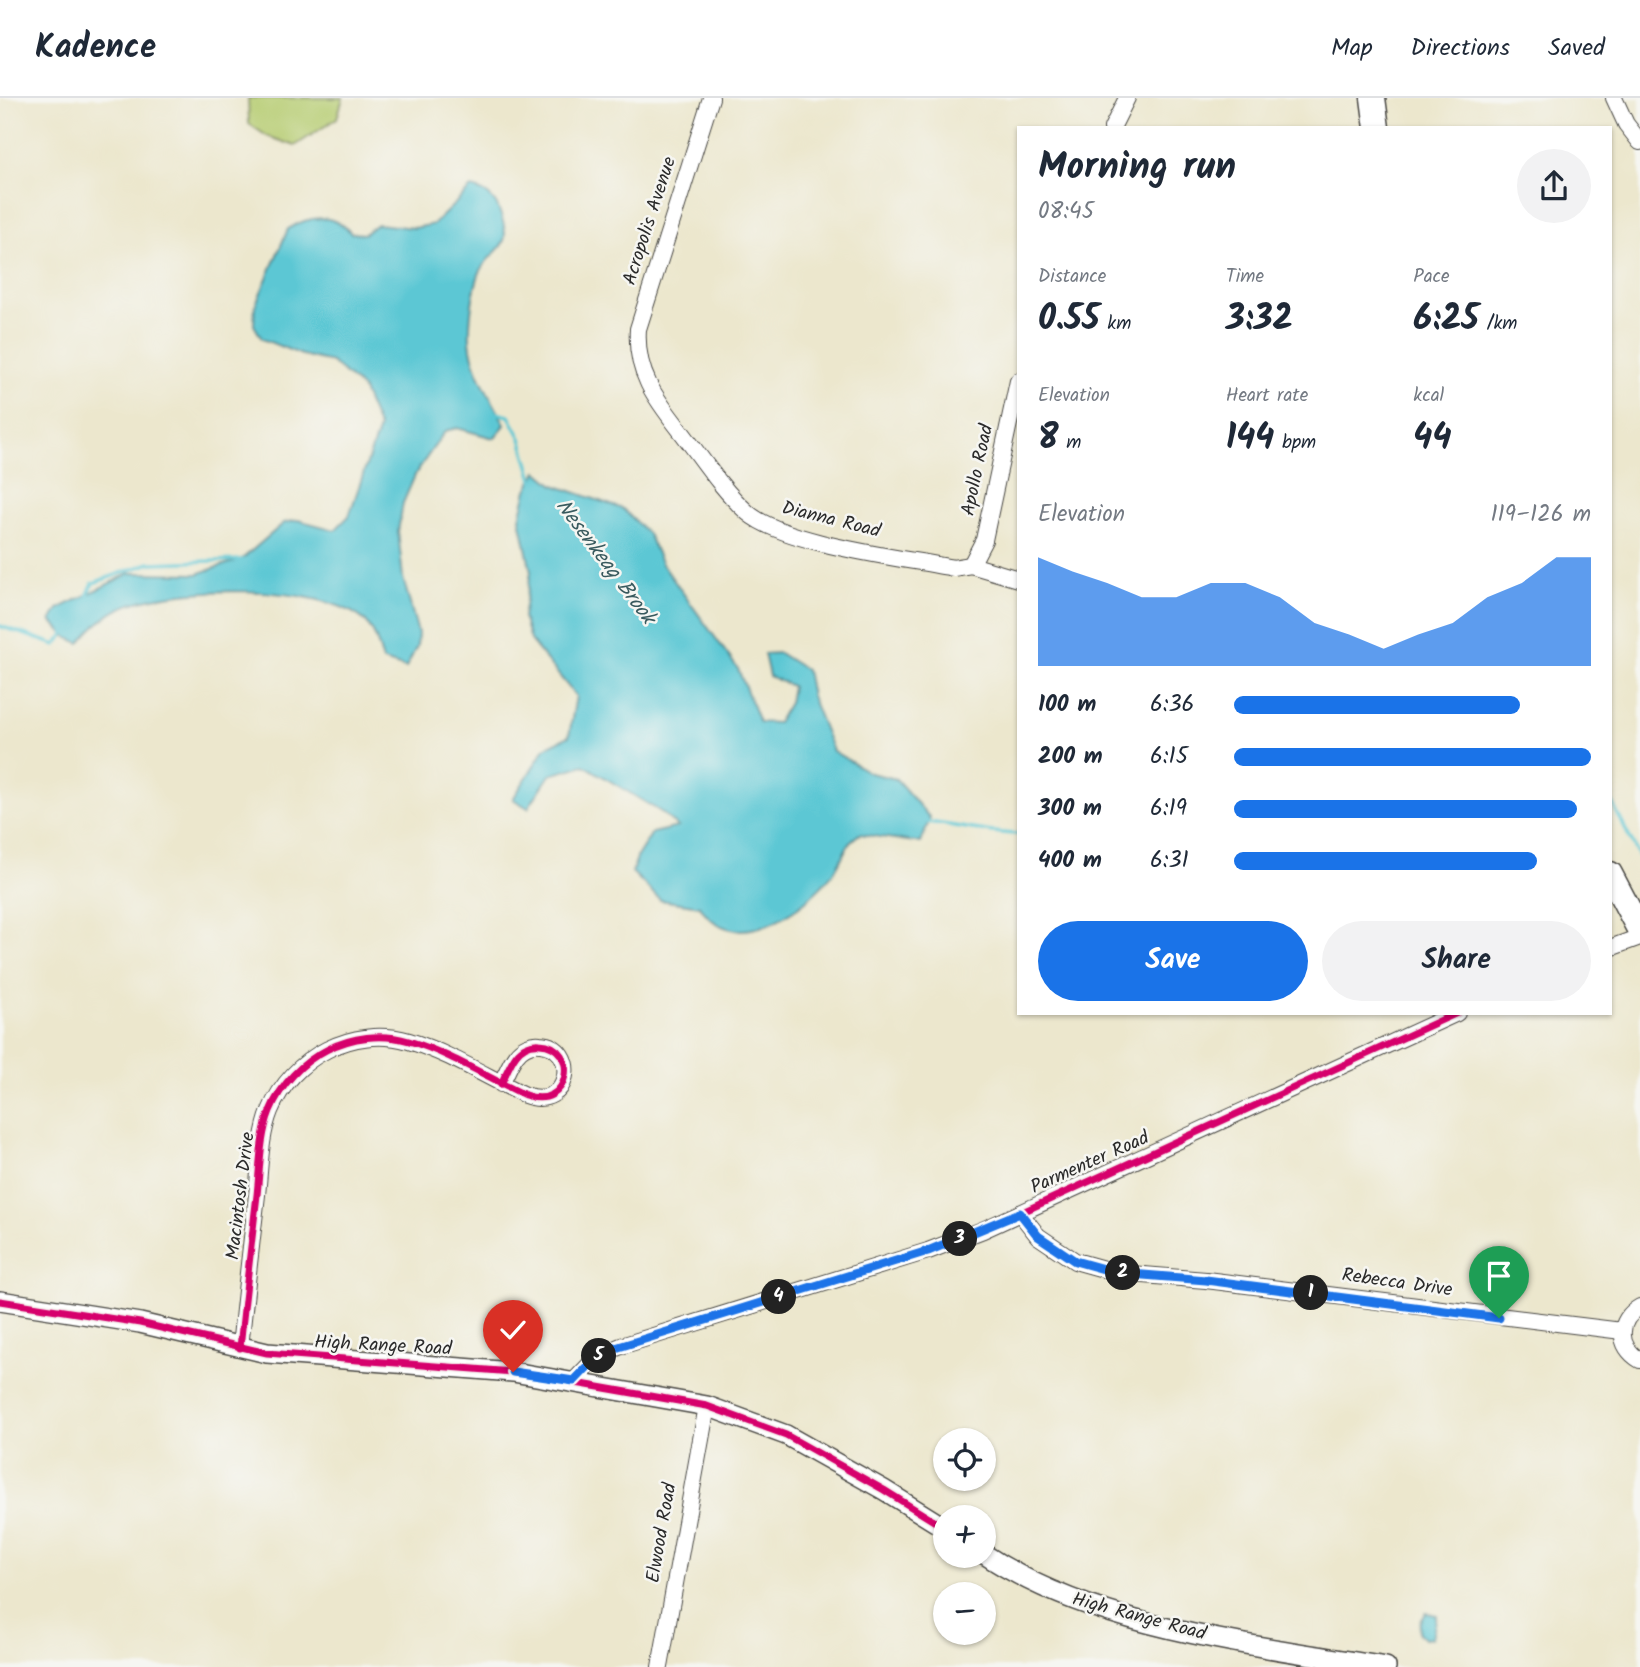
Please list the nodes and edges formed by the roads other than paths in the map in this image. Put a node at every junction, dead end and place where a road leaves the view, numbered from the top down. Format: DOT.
graph roads {
  1 [pos="712,98"];
  2 [pos="1127,98"];
  3 [pos="1373,98"];
  4 [pos="1614,98"];
  5 [pos="1113,126"];
  6 [pos="1377,126"];
  7 [pos="1640,142"];
  8 [pos="638,359"];
  9 [pos="1017,386"];
  10 [pos="971,565"];
  11 [pos="1017,579"];
  12 [pos="1612,878"];
  13 [pos="1640,931"];
  14 [pos="1640,937"];
  15 [pos="1612,947"];
  16 [pos="1453,1015"];
  17 [pos="502,1084"];
  18 [pos="1020,1213"];
  19 [pos="0,1301"];
  20 [pos="1640,1307"];
  21 [pos="1622,1331"];
  22 [pos="240,1348"];
  23 [pos="1640,1360"];
  24 [pos="574,1381"];
  25 [pos="707,1406"];
  26 [pos="933,1521"];
  27 [pos="996,1562"];
  28 [pos="660,1667"];
  29 [pos="1386,1667"];
  1 -- 8 [label="street, Acropolis Avenue"];
  2 -- 5 [label="street"];
  3 -- 6 [label="main road"];
  4 -- 7 [label="street"];
  8 -- 10 [label="street, Dianna Road"];
  9 -- 10 [label="street, Apollo Road"];
  10 -- 11 [label="street, Dianna Road"];
  12 -- 13 [label="main road"];
  14 -- 15 [label="street"];
  16 -- 18 [label="street, Parmenter Road"];
  17 -- 22 [label="street, Macintosh Drive"];
  18 -- 21 [label="street, Rebecca Drive"];
  18 -- 24 [label="street, Parmenter Road"];
  19 -- 22 [label="street, High Range Road"];
  20 -- 21 [label="street"];
  21 -- 23 [label="street"];
  22 -- 24 [label="street, High Range Road"];
  24 -- 25 [label="street, High Range Road"];
  25 -- 26 [label="street, High Range Road"];
  25 -- 28 [label="street, Elwood Road"];
  27 -- 29 [label="street, High Range Road"];
}
